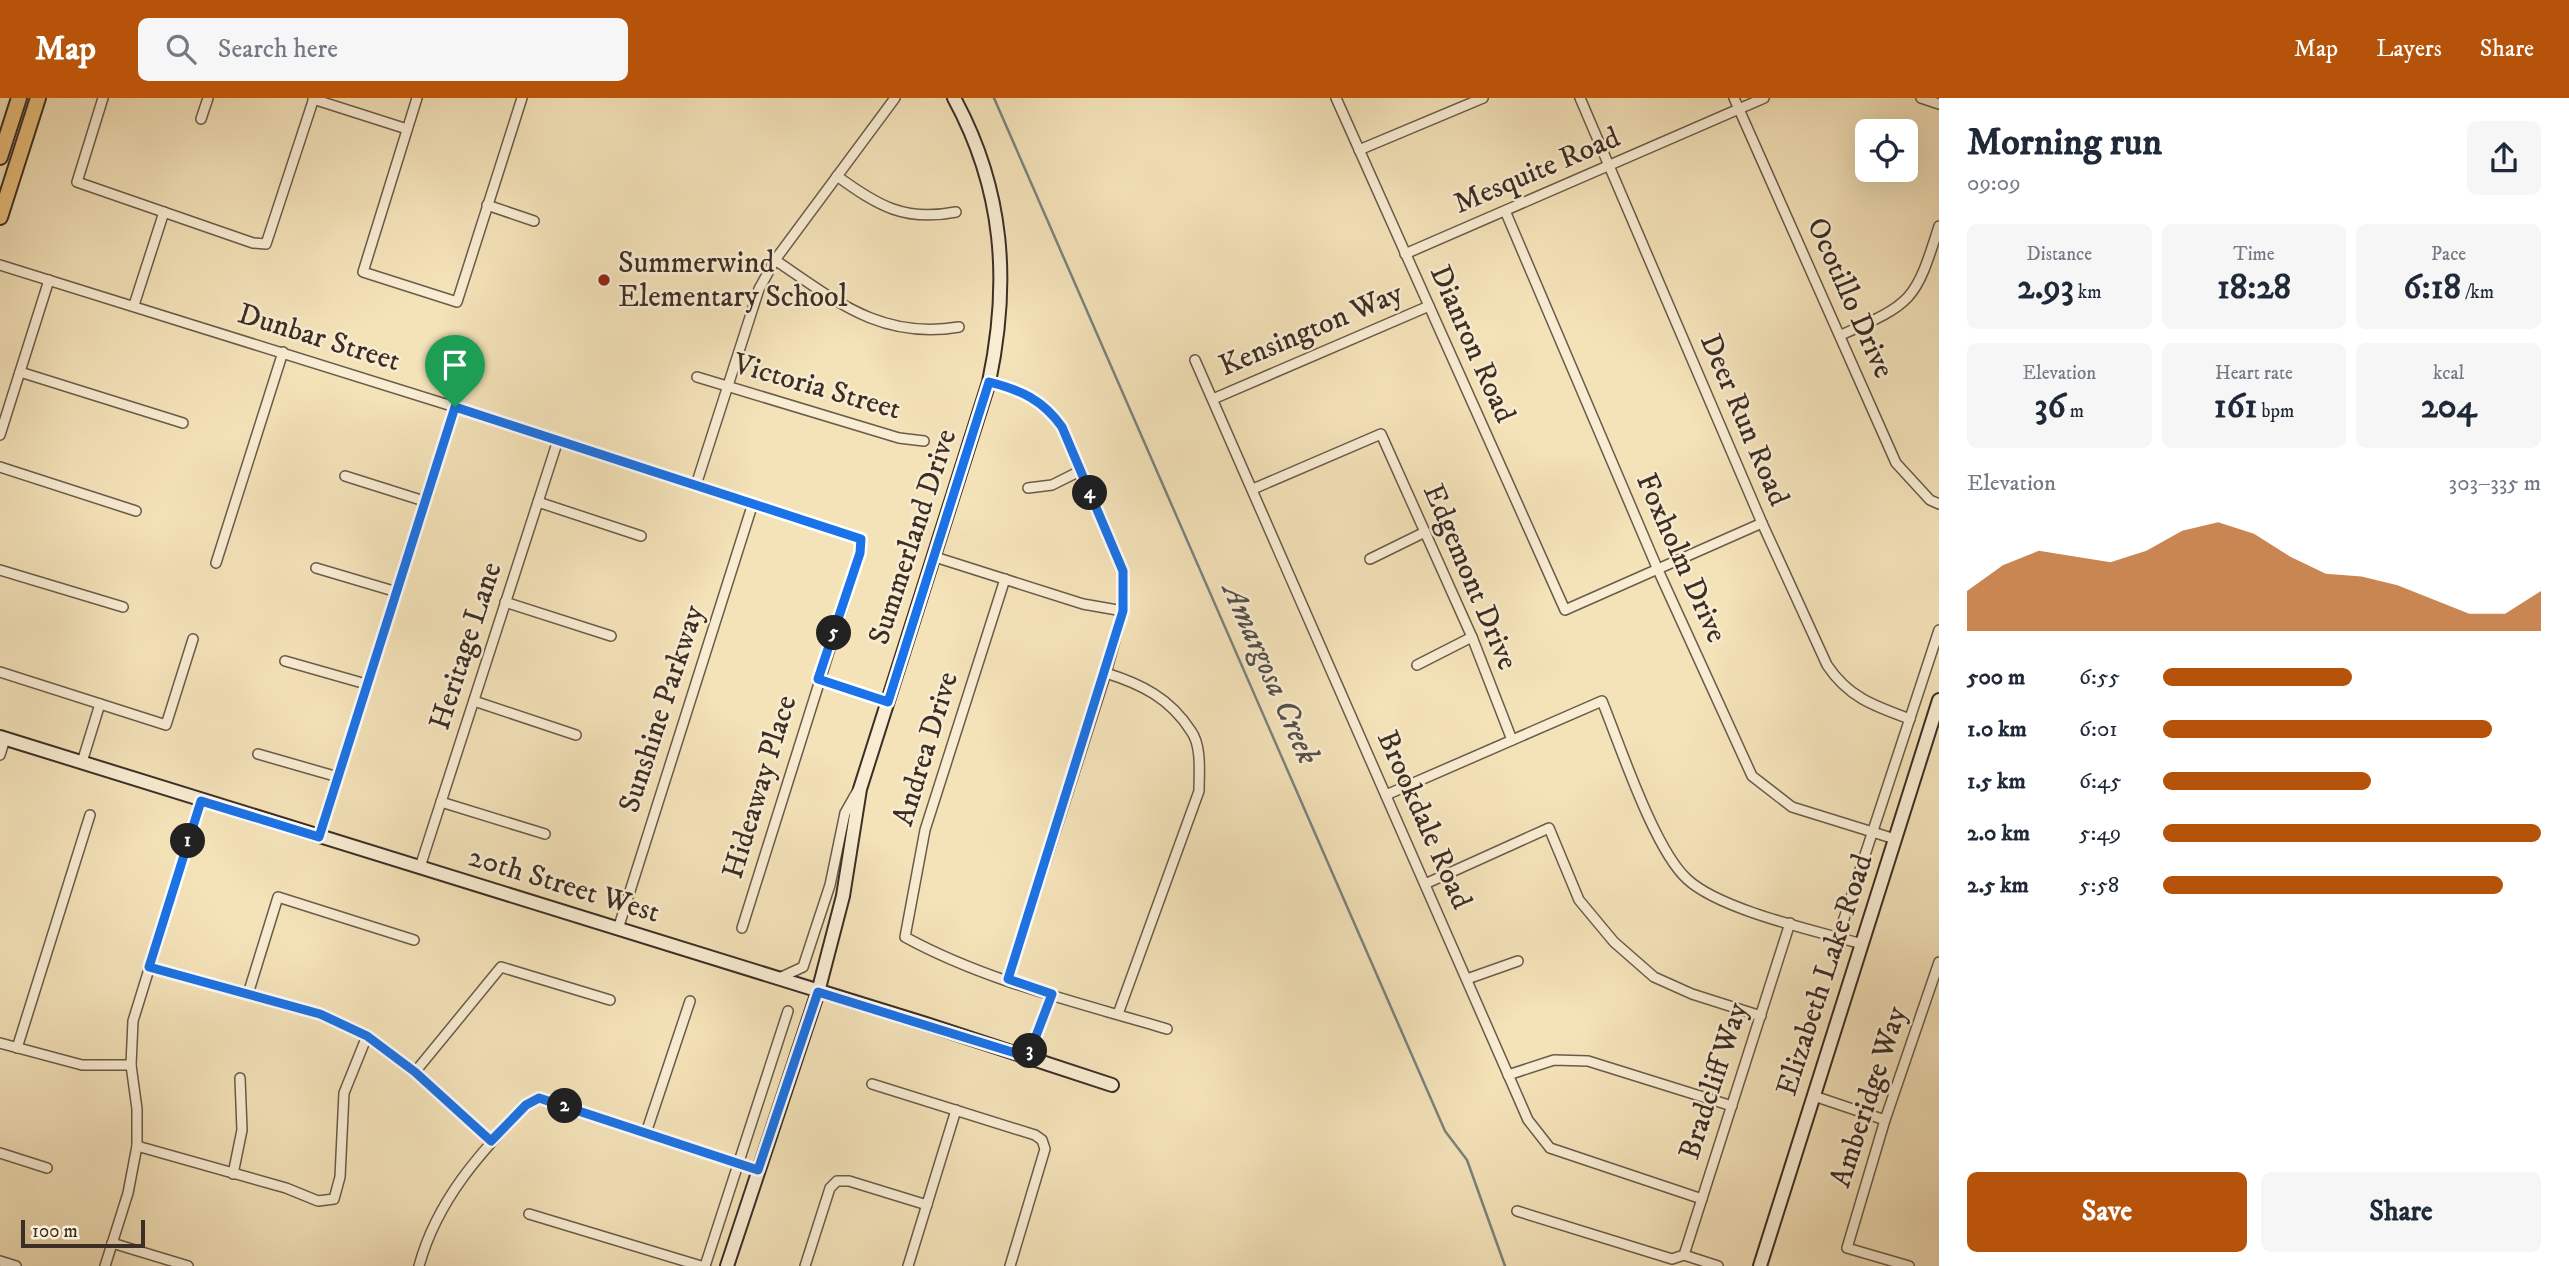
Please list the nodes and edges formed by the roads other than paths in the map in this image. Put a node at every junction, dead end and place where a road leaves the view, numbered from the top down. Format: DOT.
graph roads {
  1 [pos="19,98"];
  2 [pos="38,98"];
  3 [pos="103,98"];
  4 [pos="208,98"];
  5 [pos="314,98"];
  6 [pos="417,98"];
  7 [pos="522,98"];
  8 [pos="895,98"];
  9 [pos="954,98"];
  10 [pos="1336,98"];
  11 [pos="1483,98"];
  12 [pos="1580,98"];
  13 [pos="1734,98"];
  14 [pos="1764,98"];
  15 [pos="1921,98"];
  16 [pos="1939,104"];
  17 [pos="1738,109"];
  18 [pos="201,119"];
  19 [pos="407,130"];
  20 [pos="8,132"];
  21 [pos="1359,150"];
  22 [pos="0,157"];
  23 [pos="1609,167"];
  24 [pos="837,176"];
  25 [pos="0,187"];
  26 [pos="487,205"];
  27 [pos="164,212"];
  28 [pos="956,212"];
  29 [pos="1506,213"];
  30 [pos="0,217"];
  31 [pos="534,221"];
  32 [pos="1939,226"];
  33 [pos="1405,254"];
  34 [pos="775,260"];
  35 [pos="0,264"];
  36 [pos="49,280"];
  37 [pos="134,305"];
  38 [pos="1429,306"];
  39 [pos="959,327"];
  40 [pos="1841,335"];
  41 [pos="283,352"];
  42 [pos="1195,360"];
  43 [pos="20,372"];
  44 [pos="697,377"];
  45 [pos="989,382"];
  46 [pos="728,387"];
  47 [pos="1213,399"];
  48 [pos="455,407"];
  49 [pos="183,424"];
  50 [pos="0,435"];
  51 [pos="558,440"];
  52 [pos="924,441"];
  53 [pos="0,467"];
  54 [pos="1080,471"];
  55 [pos="345,476"];
  56 [pos="696,485"];
  57 [pos="1028,488"];
  58 [pos="1253,489"];
  59 [pos="424,501"];
  60 [pos="538,502"];
  61 [pos="753,503"];
  62 [pos="1939,504"];
  63 [pos="136,510"];
  64 [pos="1762,523"];
  65 [pos="1426,532"];
  66 [pos="640,536"];
  67 [pos="861,539"];
  68 [pos="935,556"];
  69 [pos="1370,559"];
  70 [pos="216,563"];
  71 [pos="316,568"];
  72 [pos="0,570"];
  73 [pos="1658,570"];
  74 [pos="1005,579"];
  75 [pos="397,592"];
  76 [pos="505,602"];
  77 [pos="123,607"];
  78 [pos="1123,611"];
  79 [pos="1939,630"];
  80 [pos="611,636"];
  81 [pos="1472,637"];
  82 [pos="193,639"];
  83 [pos="285,661"];
  84 [pos="1417,665"];
  85 [pos="0,673"];
  86 [pos="1106,673"];
  87 [pos="818,679"];
  88 [pos="366,684"];
  89 [pos="1939,700"];
  90 [pos="474,701"];
  91 [pos="888,702"];
  92 [pos="100,704"];
  93 [pos="1910,719"];
  94 [pos="576,735"];
  95 [pos="3,738"];
  96 [pos="1512,740"];
  97 [pos="258,754"];
  98 [pos="0,755"];
  99 [pos="82,762"];
  100 [pos="338,777"];
  101 [pos="864,779"];
  102 [pos="1386,795"];
  103 [pos="201,801"];
  104 [pos="441,802"];
  105 [pos="90,815"];
  106 [pos="1873,832"];
  107 [pos="545,834"];
  108 [pos="319,837"];
  109 [pos="1895,839"];
  110 [pos="420,867"];
  111 [pos="1426,884"];
  112 [pos="1790,923"];
  113 [pos="742,928"];
  114 [pos="618,929"];
  115 [pos="1838,937"];
  116 [pos="414,940"];
  117 [pos="1862,944"];
  118 [pos="1518,961"];
  119 [pos="1939,962"];
  120 [pos="149,967"];
  121 [pos="777,979"];
  122 [pos="1008,979"];
  123 [pos="1467,979"];
  124 [pos="818,992"];
  125 [pos="248,994"];
  126 [pos="1052,994"];
  127 [pos="610,1000"];
  128 [pos="690,1001"];
  129 [pos="788,1012"];
  130 [pos="1118,1014"];
  131 [pos="1761,1016"];
  132 [pos="1167,1029"];
  133 [pos="367,1036"];
  134 [pos="0,1043"];
  135 [pos="17,1048"];
  136 [pos="1028,1057"];
  137 [pos="131,1065"];
  138 [pos="415,1072"];
  139 [pos="1508,1075"];
  140 [pos="240,1078"];
  141 [pos="872,1084"];
  142 [pos="1112,1085"];
  143 [pos="1814,1096"];
  144 [pos="1732,1106"];
  145 [pos="956,1110"];
  146 [pos="1885,1120"];
  147 [pos="646,1133"];
  148 [pos="491,1141"];
  149 [pos="137,1146"];
  150 [pos="0,1153"];
  151 [pos="739,1164"];
  152 [pos="47,1168"];
  153 [pos="758,1170"];
  154 [pos="233,1174"];
  155 [pos="1702,1199"];
  156 [pos="927,1205"];
  157 [pos="1517,1211"];
  158 [pos="529,1214"];
  159 [pos="112,1242"];
  160 [pos="1684,1255"];
  161 [pos="0,1261"];
  162 [pos="16,1266"];
  163 [pos="105,1266"];
  164 [pos="188,1266"];
  165 [pos="419,1266"];
  166 [pos="703,1266"];
  167 [pos="727,1266"];
  168 [pos="805,1266"];
  169 [pos="908,1266"];
  170 [pos="1010,1266"];
  171 [pos="1718,1266"];
  172 [pos="1760,1266"];
  173 [pos="1909,1266"];
  1 -- 20 [label="main road"];
  2 -- 30 [label="main road"];
  3 -- 27 [label="street"];
  4 -- 18 [label="street"];
  5 -- 19 [label="street"];
  5 -- 27 [label="street"];
  6 -- 19 [label="street"];
  7 -- 26 [label="street"];
  8 -- 24 [label="street"];
  9 -- 45 [label="street, Summerland Drive"];
  10 -- 21 [label="street, Dianron Road"];
  11 -- 21 [label="street"];
  12 -- 23 [label="street, Deer Run Road"];
  13 -- 17 [label="street, Ocotillo Drive"];
  14 -- 17 [label="street, Mesquite Road"];
  15 -- 16 [label="street"];
  17 -- 23 [label="street, Mesquite Road"];
  17 -- 40 [label="street, Ocotillo Drive"];
  19 -- 26 [label="street"];
  20 -- 22 [label="main road"];
  20 -- 25 [label="main road"];
  21 -- 33 [label="street, Dianron Road"];
  23 -- 29 [label="street, Mesquite Road"];
  23 -- 64 [label="street, Deer Run Road"];
  24 -- 28 [label="street"];
  24 -- 34 [label="street"];
  26 -- 31 [label="street"];
  27 -- 37 [label="street"];
  29 -- 33 [label="street, Mesquite Road"];
  29 -- 73 [label="street, Foxholm Drive"];
  32 -- 40 [label="street"];
  33 -- 38 [label="street, Dianron Road"];
  34 -- 39 [label="street"];
  34 -- 46 [label="street"];
  35 -- 36 [label="street, Dunbar Street"];
  36 -- 37 [label="street, Dunbar Street"];
  36 -- 43 [label="street"];
  37 -- 41 [label="street, Dunbar Street"];
  38 -- 47 [label="street, Kensington Way"];
  38 -- 73 [label="street, Dianron Road"];
  40 -- 62 [label="street, Ocotillo Drive"];
  41 -- 48 [label="street, Dunbar Street"];
  41 -- 70 [label="street"];
  42 -- 47 [label="street, Brookdale Road"];
  43 -- 49 [label="street"];
  43 -- 50 [label="street"];
  44 -- 46 [label="street, Victoria Street"];
  45 -- 54 [label="street"];
  45 -- 68 [label="street, Summerland Drive"];
  46 -- 52 [label="street, Victoria Street"];
  46 -- 56 [label="street"];
  47 -- 58 [label="street, Brookdale Road"];
  48 -- 51 [label="street, Dunbar Street"];
  48 -- 59 [label="street"];
  51 -- 56 [label="street, Dunbar Street"];
  51 -- 60 [label="street, Heritage Lane"];
  53 -- 63 [label="street"];
  54 -- 57 [label="street"];
  54 -- 78 [label="street"];
  55 -- 59 [label="street"];
  56 -- 61 [label="street, Dunbar Street"];
  58 -- 65 [label="street, Edgemont Drive"];
  58 -- 102 [label="street, Brookdale Road"];
  59 -- 75 [label="street"];
  60 -- 66 [label="street"];
  60 -- 76 [label="street, Heritage Lane"];
  61 -- 67 [label="street, Dunbar Street"];
  61 -- 114 [label="street, Sunshine Parkway"];
  64 -- 73 [label="street"];
  64 -- 93 [label="street, Deer Run Road"];
  65 -- 69 [label="street"];
  65 -- 81 [label="street, Edgemont Drive"];
  67 -- 87 [label="street, Hideaway Place"];
  68 -- 74 [label="street"];
  68 -- 91 [label="street, Summerland Drive"];
  71 -- 75 [label="street"];
  72 -- 77 [label="street"];
  73 -- 106 [label="street, Foxholm Drive"];
  74 -- 78 [label="street"];
  74 -- 122 [label="street, Andrea Drive"];
  75 -- 88 [label="street"];
  76 -- 80 [label="street"];
  76 -- 90 [label="street, Heritage Lane"];
  78 -- 86 [label="street"];
  79 -- 93 [label="street"];
  81 -- 84 [label="street"];
  81 -- 96 [label="street, Edgemont Drive"];
  82 -- 92 [label="street"];
  83 -- 88 [label="street"];
  85 -- 92 [label="street"];
  86 -- 122 [label="street"];
  86 -- 130 [label="street"];
  87 -- 91 [label="street"];
  87 -- 113 [label="street, Hideaway Place"];
  88 -- 100 [label="street"];
  89 -- 109 [label="street, Elizabeth Lake Road"];
  90 -- 94 [label="street"];
  90 -- 104 [label="street, Heritage Lane"];
  91 -- 101 [label="street, Summerland Drive"];
  92 -- 99 [label="street"];
  93 -- 106 [label="street"];
  95 -- 98 [label="street"];
  95 -- 99 [label="street, 20th Street West"];
  96 -- 102 [label="street"];
  96 -- 112 [label="street"];
  97 -- 100 [label="street"];
  99 -- 103 [label="street, 20th Street West"];
  100 -- 108 [label="street"];
  101 -- 121 [label="street"];
  101 -- 124 [label="street, Summerland Drive"];
  102 -- 111 [label="street, Brookdale Road"];
  103 -- 108 [label="street, 20th Street West"];
  103 -- 120 [label="street"];
  104 -- 107 [label="street"];
  104 -- 110 [label="street, Heritage Lane"];
  105 -- 135 [label="street"];
  106 -- 109 [label="street, Foxholm Drive"];
  106 -- 115 [label="street"];
  108 -- 110 [label="street, 20th Street West"];
  109 -- 117 [label="street, Elizabeth Lake Road"];
  110 -- 114 [label="street, 20th Street West"];
  111 -- 123 [label="street, Brookdale Road"];
  111 -- 131 [label="street"];
  112 -- 115 [label="street"];
  112 -- 131 [label="street, Bradcliff Way"];
  114 -- 121 [label="street, 20th Street West"];
  115 -- 117 [label="street"];
  116 -- 125 [label="street"];
  117 -- 143 [label="street, Elizabeth Lake Road"];
  118 -- 123 [label="street"];
  119 -- 146 [label="street, Amberidge Way"];
  120 -- 125 [label="street"];
  120 -- 137 [label="street"];
  121 -- 124 [label="street, 20th Street West"];
  122 -- 126 [label="street"];
  123 -- 139 [label="street, Brookdale Road"];
  124 -- 136 [label="street, 20th Street West"];
  124 -- 153 [label="street, Summerland Drive"];
  125 -- 133 [label="street"];
  126 -- 130 [label="street"];
  126 -- 136 [label="street"];
  127 -- 138 [label="street"];
  128 -- 147 [label="street"];
  129 -- 151 [label="street"];
  130 -- 132 [label="street"];
  131 -- 144 [label="street, Bradcliff Way"];
  133 -- 138 [label="street"];
  133 -- 154 [label="street"];
  134 -- 135 [label="street"];
  135 -- 137 [label="street"];
  136 -- 142 [label="street, 20th Street West"];
  137 -- 149 [label="street"];
  138 -- 148 [label="street"];
  139 -- 144 [label="street"];
  139 -- 155 [label="street, Brookdale Road"];
  140 -- 154 [label="street"];
  141 -- 145 [label="street"];
  143 -- 146 [label="street"];
  143 -- 172 [label="street, Elizabeth Lake Road"];
  144 -- 155 [label="street, Bradcliff Way"];
  145 -- 156 [label="street"];
  145 -- 170 [label="street"];
  146 -- 173 [label="street, Amberidge Way"];
  147 -- 148 [label="street"];
  147 -- 151 [label="street"];
  148 -- 165 [label="street"];
  149 -- 154 [label="street"];
  149 -- 159 [label="street"];
  150 -- 152 [label="street"];
  151 -- 153 [label="street"];
  151 -- 166 [label="street"];
  153 -- 167 [label="street, Summerland Drive"];
  155 -- 160 [label="street, Bradcliff Way"];
  156 -- 168 [label="street"];
  156 -- 169 [label="street"];
  157 -- 160 [label="street"];
  158 -- 166 [label="street"];
  159 -- 163 [label="street"];
  159 -- 164 [label="street"];
  160 -- 171 [label="street"];
  161 -- 162 [label="street"];
}
